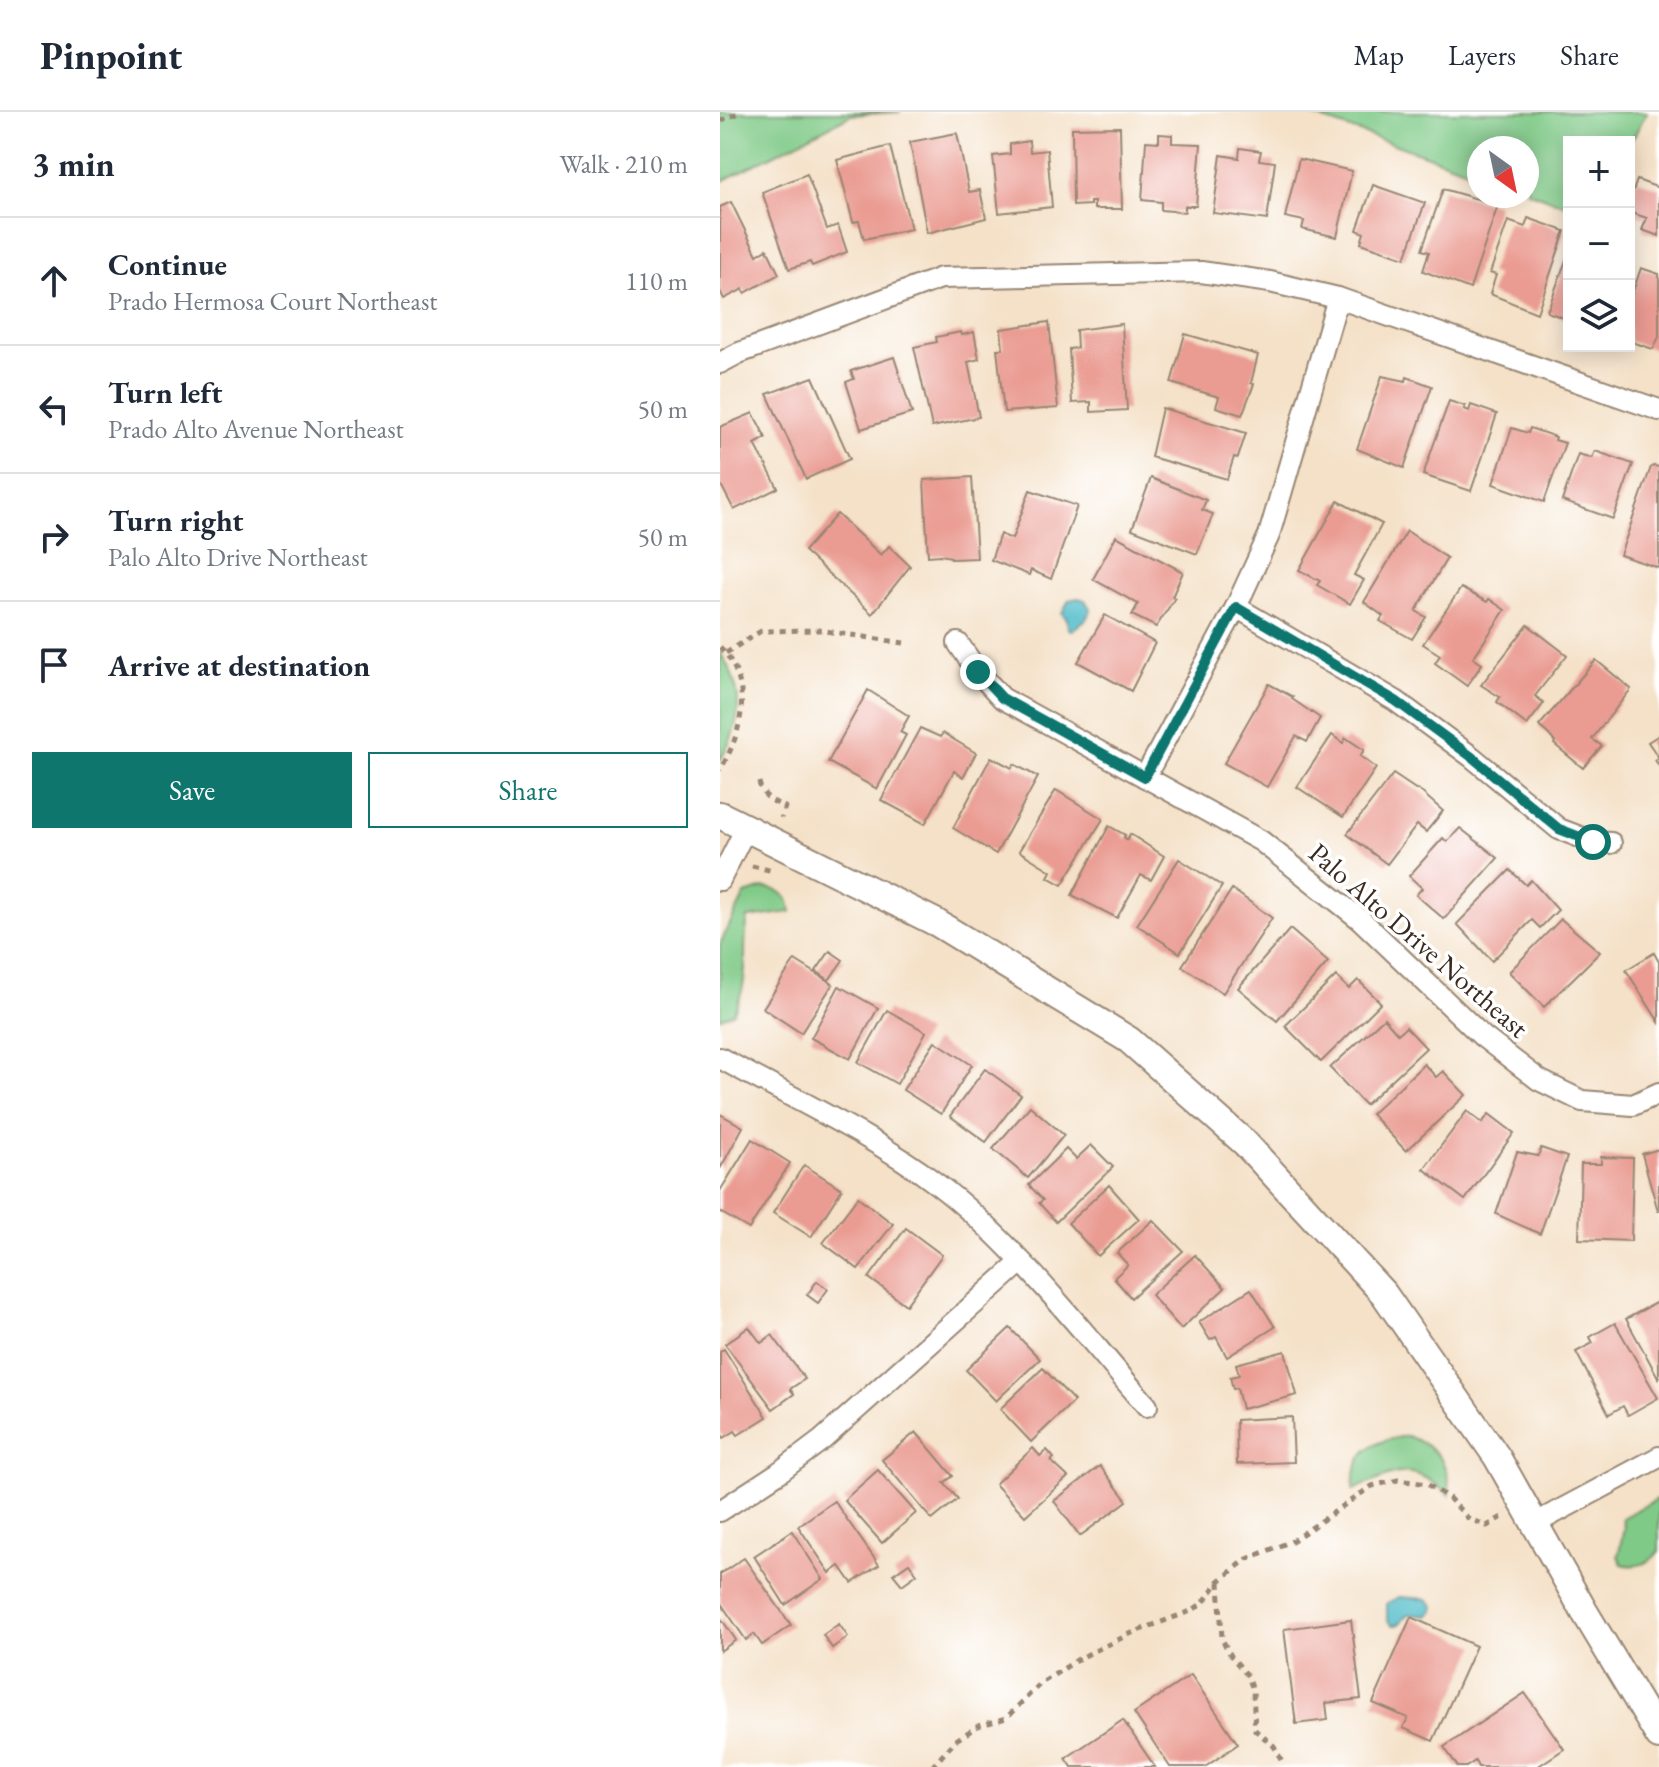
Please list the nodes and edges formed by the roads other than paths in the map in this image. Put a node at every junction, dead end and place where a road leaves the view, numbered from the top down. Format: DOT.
graph roads {
  1 [pos="1338,298"];
  2 [pos="720,363"];
  3 [pos="1659,410"];
  4 [pos="1236,607"];
  5 [pos="958,643"];
  6 [pos="1145,777"];
  7 [pos="720,815"];
  8 [pos="746,828"];
  9 [pos="1611,843"];
  10 [pos="720,880"];
  11 [pos="720,1058"];
  12 [pos="1659,1093"];
  13 [pos="1020,1263"];
  14 [pos="1147,1406"];
  15 [pos="1659,1457"];
  16 [pos="720,1511"];
  17 [pos="1529,1514"];
  18 [pos="1659,1736"];
  1 -- 2 [label="street"];
  1 -- 3 [label="street"];
  1 -- 4 [label="street"];
  4 -- 6 [label="street"];
  4 -- 9 [label="street"];
  5 -- 6 [label="street, Palo Alto Drive Northeast"];
  6 -- 12 [label="street, Palo Alto Drive Northeast"];
  7 -- 8 [label="street"];
  8 -- 10 [label="street"];
  8 -- 17 [label="street"];
  11 -- 13 [label="street"];
  13 -- 14 [label="street"];
  13 -- 16 [label="street"];
  15 -- 17 [label="street"];
  17 -- 18 [label="street"];
}
